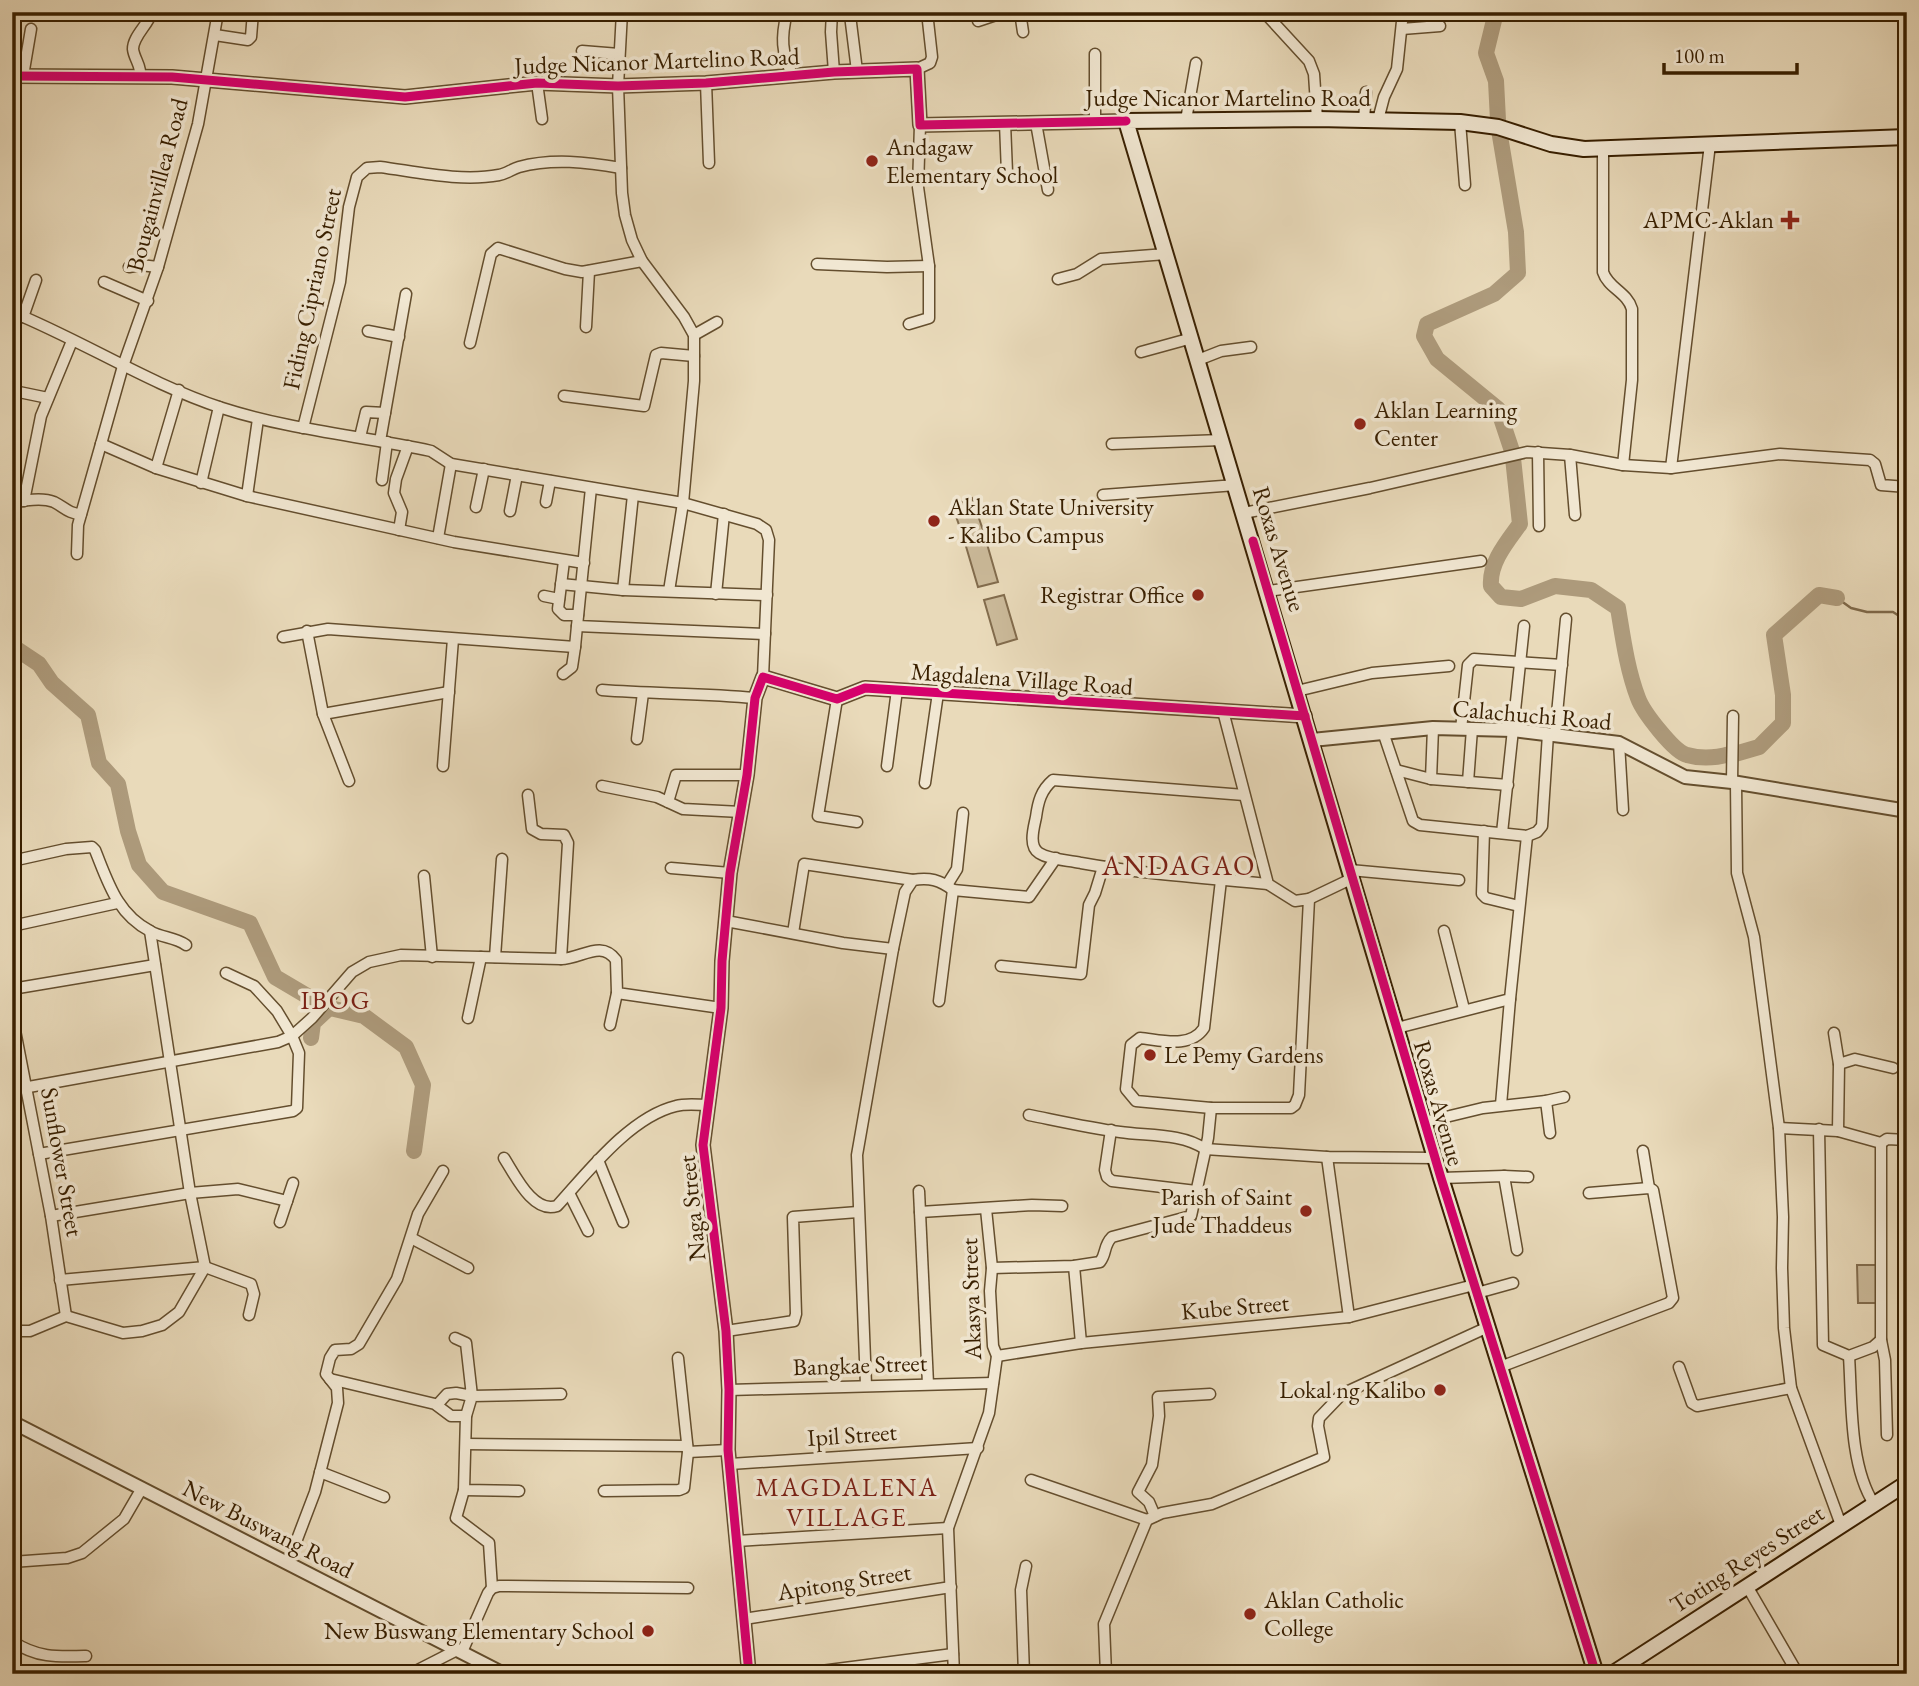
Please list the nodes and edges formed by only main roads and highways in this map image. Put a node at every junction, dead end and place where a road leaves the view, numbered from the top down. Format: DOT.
graph roads {
  1 [pos="1126,121"];
  2 [pos="1907,137"];
  3 [pos="1907,1483"];
  4 [pos="1596,1674"];
  5 [pos="1612,1674"];
  1 -- 2 [label="main road, Judge Nicanor Martelino Road"];
  1 -- 4 [label="main road, Roxas Avenue"];
  3 -- 5 [label="main road, Toting Reyes Street"];
}
